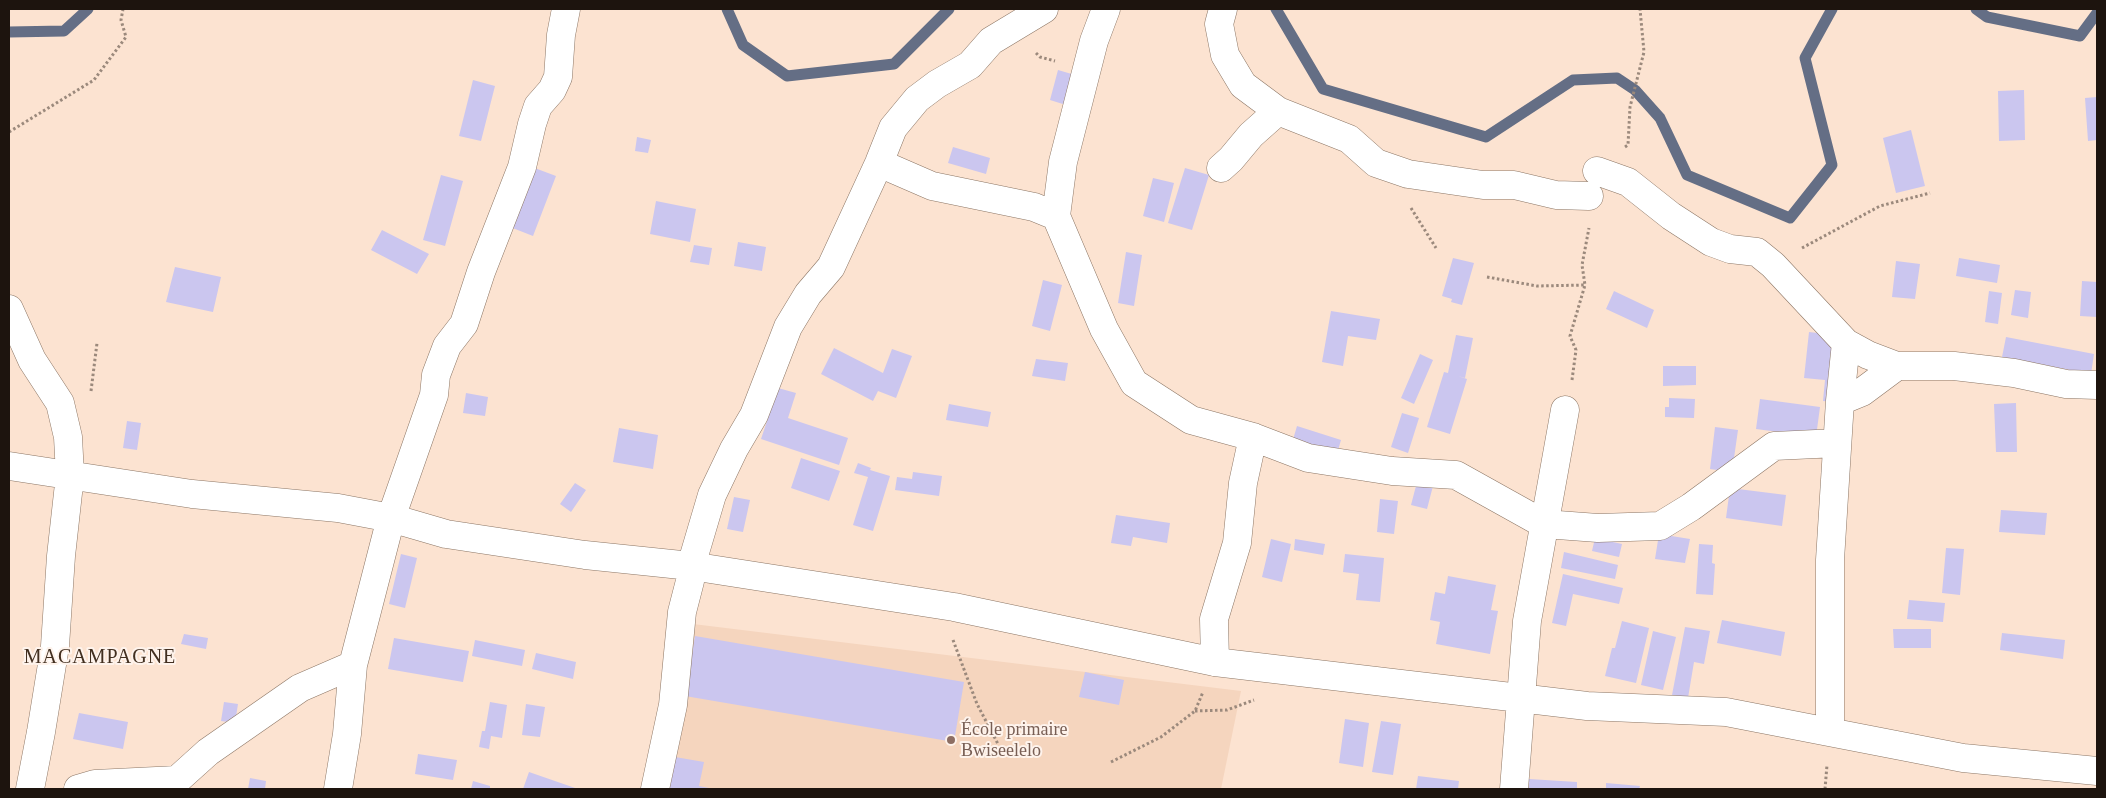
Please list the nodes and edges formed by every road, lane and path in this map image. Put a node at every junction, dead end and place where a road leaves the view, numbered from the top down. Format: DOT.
graph roads {
  1 [pos="122,9"];
  2 [pos="566,9"];
  3 [pos="1044,9"];
  4 [pos="1106,9"];
  5 [pos="1223,9"];
  6 [pos="1012,28"];
  7 [pos="1084,78"];
  8 [pos="1278,111"];
  9 [pos="9,132"];
  10 [pos="879,163"];
  11 [pos="1221,168"];
  12 [pos="1930,193"];
  13 [pos="1056,216"];
  14 [pos="1773,265"];
  15 [pos="1487,276"];
  16 [pos="1585,285"];
  17 [pos="9,309"];
  18 [pos="1846,343"];
  19 [pos="1897,366"];
  20 [pos="2097,385"];
  21 [pos="1840,401"];
  22 [pos="1565,410"];
  23 [pos="1253,437"];
  24 [pos="1837,442"];
  25 [pos="9,466"];
  26 [pos="70,475"];
  27 [pos="391,518"];
  28 [pos="1544,524"];
  29 [pos="691,566"];
  30 [pos="954,607"];
  31 [pos="1215,662"];
  32 [pos="353,664"];
  33 [pos="1521,698"];
  34 [pos="1830,732"];
  35 [pos="998,744"];
  36 [pos="1111,762"];
  37 [pos="2097,771"];
  38 [pos="172,784"];
  39 [pos="30,789"];
  40 [pos="78,789"];
  41 [pos="338,789"];
  42 [pos="655,789"];
  43 [pos="1514,789"];
  1 -- 9 [label="path"];
  2 -- 27 [label="street"];
  3 -- 6 [label="street"];
  4 -- 7 [label="street"];
  5 -- 8 [label="street"];
  6 -- 7 [label="path"];
  6 -- 10 [label="street"];
  7 -- 13 [label="street"];
  8 -- 11 [label="street"];
  8 -- 14 [label="street"];
  10 -- 13 [label="street"];
  10 -- 29 [label="street"];
  12 -- 14 [label="path"];
  13 -- 23 [label="street"];
  14 -- 18 [label="street"];
  15 -- 16 [label="path"];
  17 -- 26 [label="street"];
  18 -- 19 [label="street"];
  18 -- 21 [label="street"];
  19 -- 20 [label="street"];
  19 -- 21 [label="street"];
  21 -- 24 [label="street"];
  22 -- 28 [label="street"];
  23 -- 28 [label="street"];
  23 -- 31 [label="street"];
  24 -- 28 [label="street"];
  24 -- 34 [label="street"];
  25 -- 26 [label="street"];
  26 -- 27 [label="street"];
  26 -- 39 [label="street"];
  27 -- 29 [label="street"];
  27 -- 32 [label="street"];
  28 -- 33 [label="street"];
  29 -- 30 [label="street"];
  29 -- 42 [label="street"];
  30 -- 31 [label="street"];
  30 -- 35 [label="path"];
  31 -- 33 [label="street"];
  31 -- 36 [label="path"];
  32 -- 38 [label="street"];
  32 -- 41 [label="street"];
  33 -- 34 [label="street"];
  33 -- 43 [label="street"];
  34 -- 37 [label="street"];
  38 -- 40 [label="street"];
}
